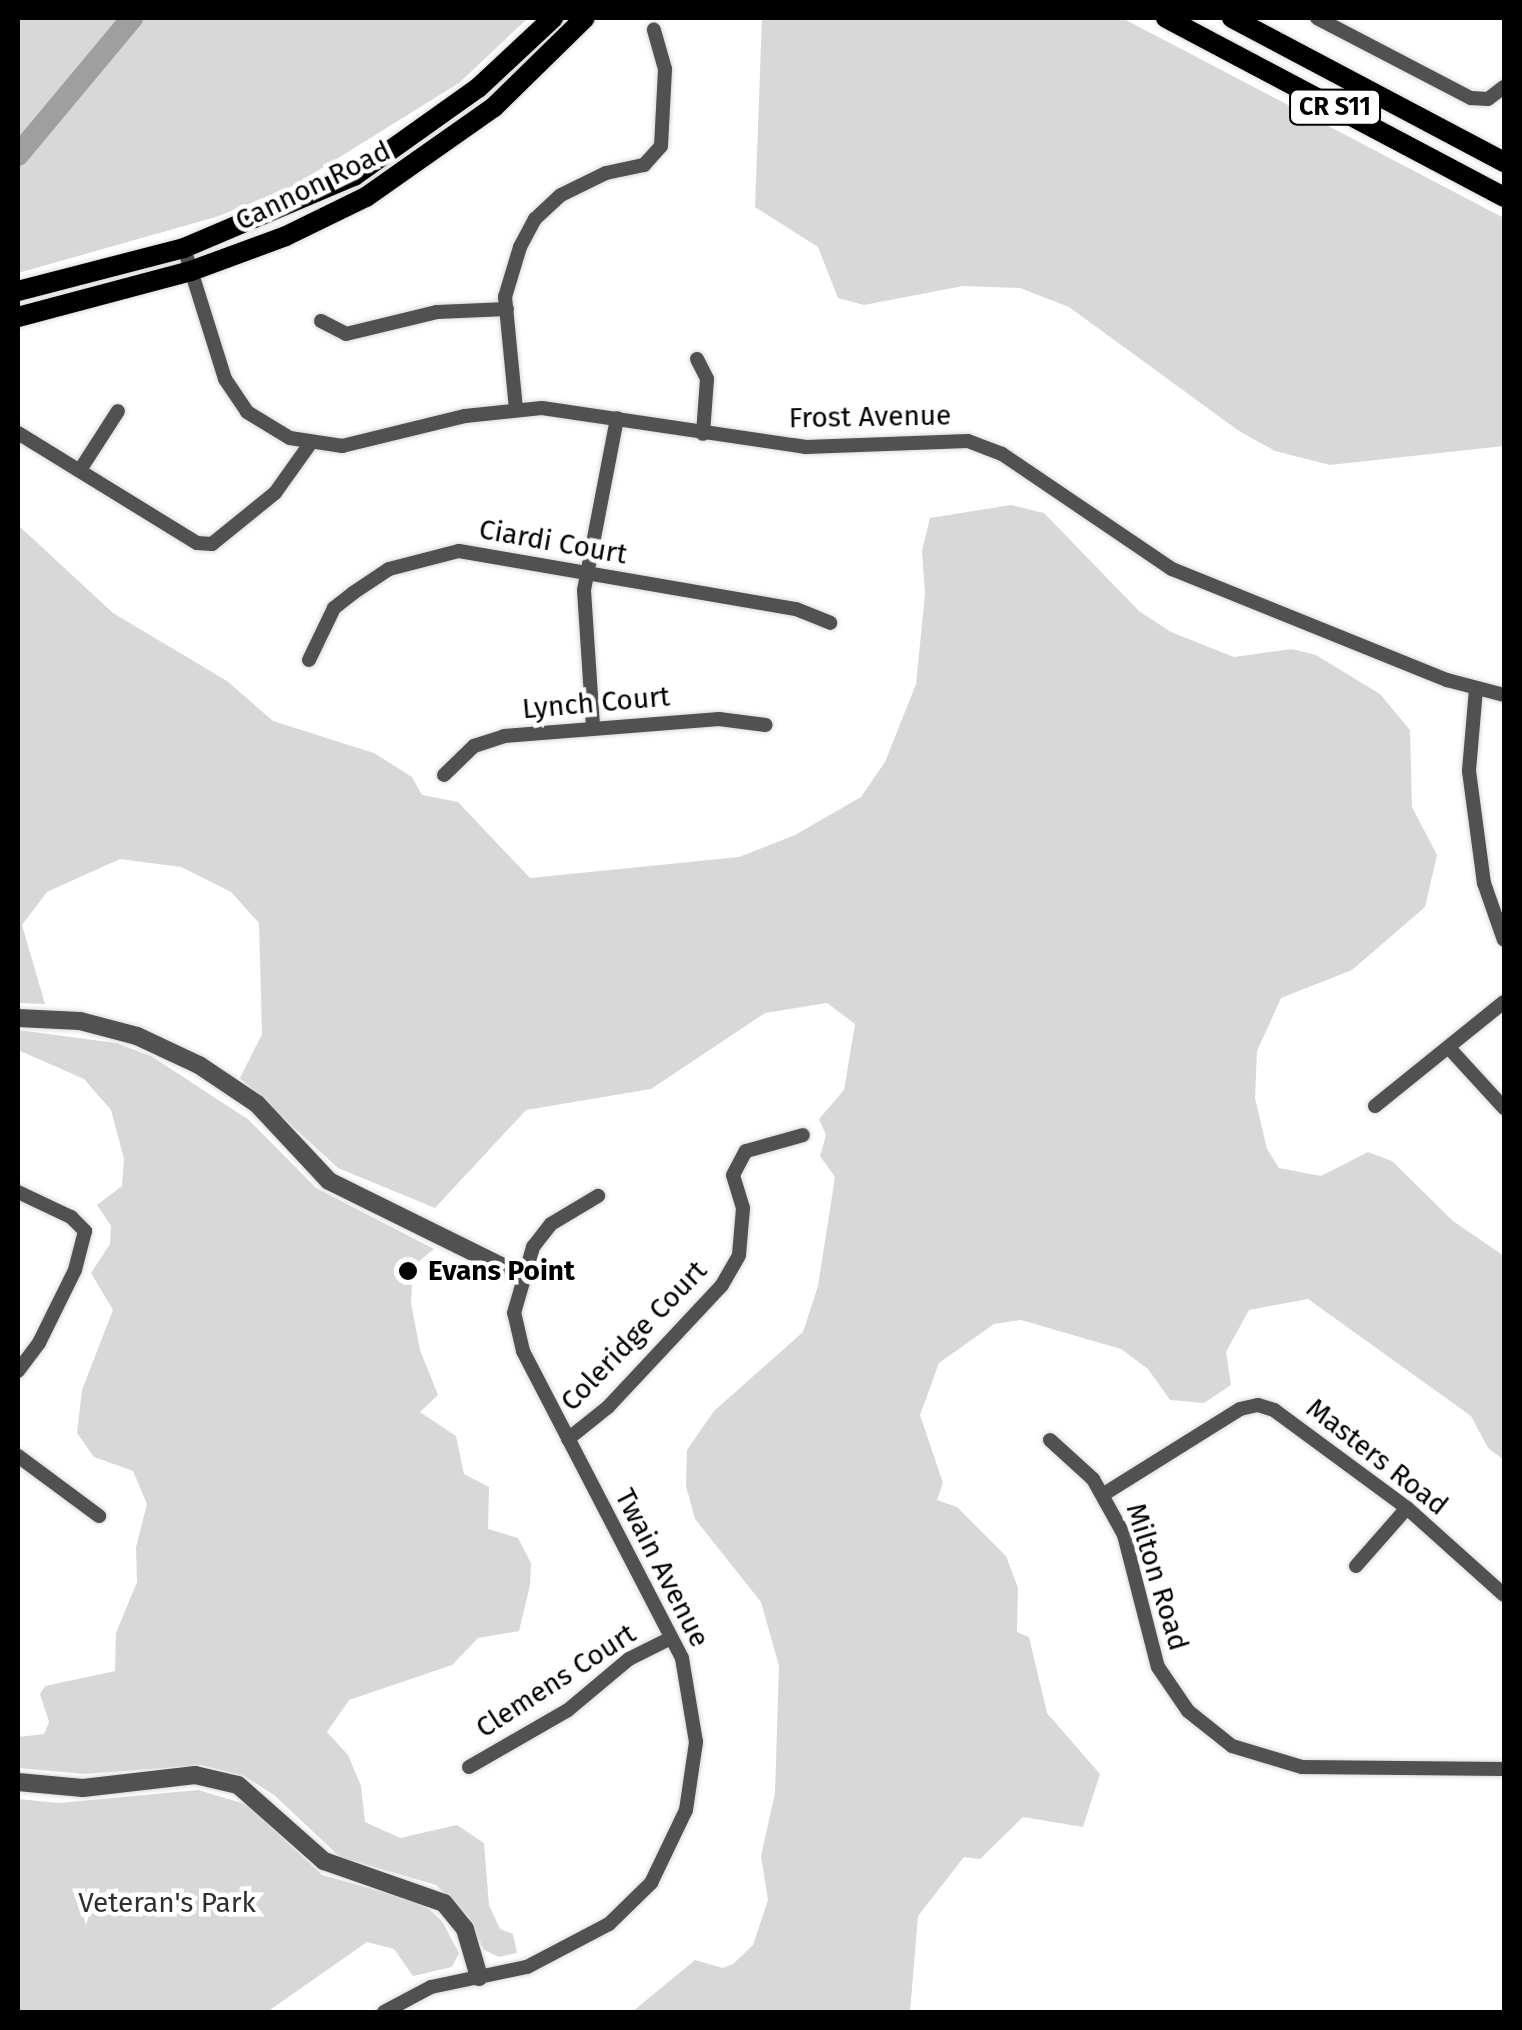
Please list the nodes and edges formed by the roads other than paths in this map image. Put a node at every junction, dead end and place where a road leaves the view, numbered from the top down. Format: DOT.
graph roads {
  1 [pos="553,18"];
  2 [pos="585,18"];
  3 [pos="1166,18"];
  4 [pos="1232,18"];
  5 [pos="1318,18"];
  6 [pos="654,30"];
  7 [pos="1504,87"];
  8 [pos="1504,162"];
  9 [pos="1504,197"];
  10 [pos="184,248"];
  11 [pos="192,271"];
  12 [pos="18,292"];
  13 [pos="506,309"];
  14 [pos="18,316"];
  15 [pos="321,321"];
  16 [pos="697,359"];
  17 [pos="516,410"];
  18 [pos="118,411"];
  19 [pos="617,418"];
  20 [pos="18,433"];
  21 [pos="703,434"];
  22 [pos="310,444"];
  23 [pos="80,470"];
  24 [pos="585,568"];
  25 [pos="830,623"];
  26 [pos="309,660"];
  27 [pos="1476,690"];
  28 [pos="1504,695"];
  29 [pos="592,726"];
  30 [pos="766,726"];
  31 [pos="444,775"];
  32 [pos="1504,940"];
  33 [pos="1504,1002"];
  34 [pos="18,1018"];
  35 [pos="1450,1049"];
  36 [pos="1375,1106"];
  37 [pos="1504,1108"];
  38 [pos="803,1135"];
  39 [pos="18,1192"];
  40 [pos="598,1196"];
  41 [pos="520,1276"];
  42 [pos="18,1371"];
  43 [pos="568,1439"];
  44 [pos="1050,1440"];
  45 [pos="18,1456"];
  46 [pos="1104,1494"];
  47 [pos="1407,1508"];
  48 [pos="99,1516"];
  49 [pos="1356,1566"];
  50 [pos="1504,1595"];
  51 [pos="671,1638"];
  52 [pos="469,1767"];
  53 [pos="1504,1770"];
  54 [pos="18,1782"];
  55 [pos="479,1977"];
  56 [pos="384,2012"];
  1 -- 10 [label="main road, Cannon Road"];
  2 -- 11 [label="main road, Cannon Road"];
  3 -- 9 [label="main road, CR S11"];
  4 -- 8 [label="main road, CR S11"];
  5 -- 7 [label="street"];
  6 -- 13 [label="street"];
  10 -- 11 [label="street, Frost Avenue"];
  10 -- 12 [label="main road, Cannon Road"];
  11 -- 14 [label="main road, Cannon Road"];
  11 -- 22 [label="street, Frost Avenue"];
  13 -- 15 [label="street"];
  13 -- 17 [label="street"];
  16 -- 21 [label="street"];
  17 -- 19 [label="street, Frost Avenue"];
  17 -- 22 [label="street, Frost Avenue"];
  18 -- 23 [label="street"];
  19 -- 21 [label="street, Frost Avenue"];
  19 -- 24 [label="street"];
  20 -- 23 [label="street"];
  21 -- 27 [label="street, Frost Avenue"];
  22 -- 23 [label="street"];
  24 -- 25 [label="street, Ciardi Court"];
  24 -- 26 [label="street, Ciardi Court"];
  24 -- 29 [label="street"];
  27 -- 28 [label="street, Frost Avenue"];
  27 -- 32 [label="street"];
  29 -- 30 [label="street, Lynch Court"];
  29 -- 31 [label="street, Lynch Court"];
  33 -- 35 [label="street"];
  34 -- 41 [label="street"];
  35 -- 36 [label="street"];
  35 -- 37 [label="street"];
  38 -- 43 [label="street, Coleridge Court"];
  39 -- 42 [label="street"];
  40 -- 41 [label="street, Twain Avenue"];
  41 -- 43 [label="street, Twain Avenue"];
  43 -- 51 [label="street, Twain Avenue"];
  44 -- 46 [label="street, Milton Road"];
  45 -- 48 [label="street"];
  46 -- 47 [label="street, Masters Road"];
  46 -- 53 [label="street, Milton Road"];
  47 -- 49 [label="street"];
  47 -- 50 [label="street, Masters Road"];
  51 -- 52 [label="street, Clemens Court"];
  51 -- 55 [label="street, Twain Avenue"];
  54 -- 55 [label="street"];
  55 -- 56 [label="street, Twain Avenue"];
}
